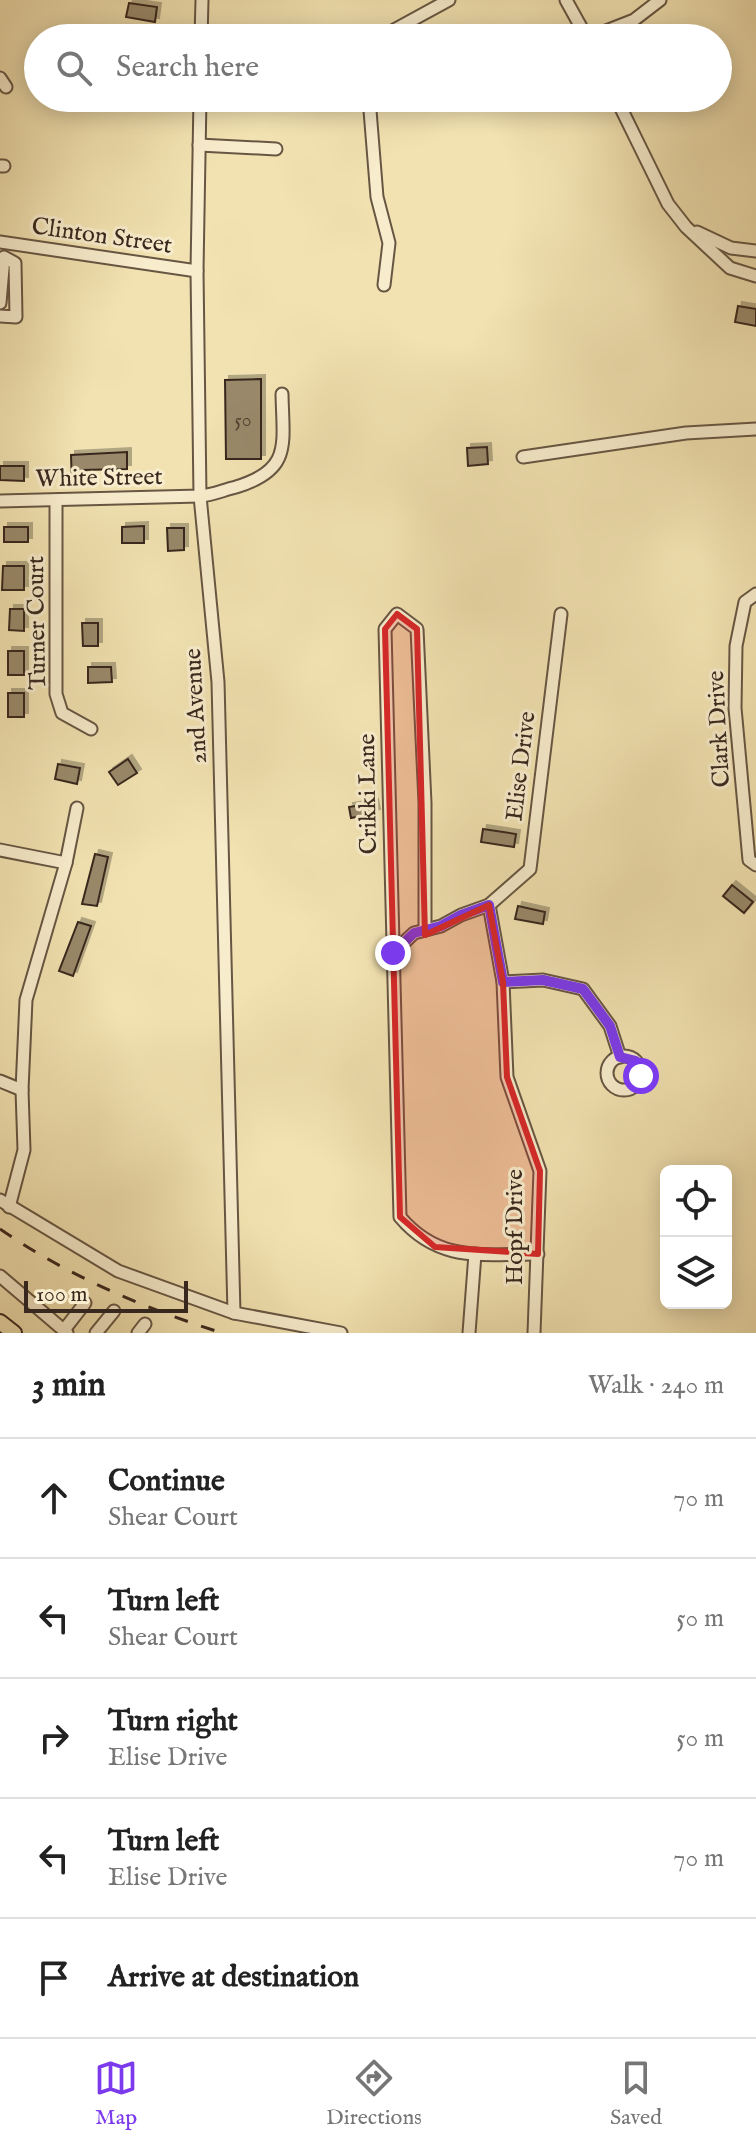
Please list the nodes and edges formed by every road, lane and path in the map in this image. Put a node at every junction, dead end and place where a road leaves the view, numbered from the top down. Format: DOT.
graph roads {
  1 [pos="202,0"];
  2 [pos="449,0"];
  3 [pos="566,0"];
  4 [pos="660,0"];
  5 [pos="201,24"];
  6 [pos="405,24"];
  7 [pos="580,24"];
  8 [pos="624,24"];
  9 [pos="200,112"];
  10 [pos="370,112"];
  11 [pos="623,112"];
  12 [pos="199,145"];
  13 [pos="276,149"];
  14 [pos="686,227"];
  15 [pos="0,242"];
  16 [pos="756,251"];
  17 [pos="197,271"];
  18 [pos="756,276"];
  19 [pos="384,285"];
  20 [pos="0,303"];
  21 [pos="0,316"];
  22 [pos="282,394"];
  23 [pos="756,429"];
  24 [pos="523,457"];
  25 [pos="104,472"];
  26 [pos="123,477"];
  27 [pos="200,496"];
  28 [pos="56,500"];
  29 [pos="0,501"];
  30 [pos="756,594"];
  31 [pos="561,614"];
  32 [pos="91,729"];
  33 [pos="77,808"];
  34 [pos="0,850"];
  35 [pos="66,863"];
  36 [pos="756,865"];
  37 [pos="489,905"];
  38 [pos="425,930"];
  39 [pos="393,953"];
  40 [pos="503,982"];
  41 [pos="620,1057"];
  42 [pos="0,1081"];
  43 [pos="22,1090"];
  44 [pos="4,1203"];
  45 [pos="475,1254"];
  46 [pos="538,1254"];
  47 [pos="0,1276"];
  48 [pos="85,1303"];
  49 [pos="114,1311"];
  50 [pos="234,1313"];
  51 [pos="0,1322"];
  52 [pos="65,1332"];
  53 [pos="14,1333"];
  54 [pos="96,1333"];
  55 [pos="341,1333"];
  56 [pos="469,1333"];
  57 [pos="534,1333"];
  1 -- 5 [label="street"];
  2 -- 6 [label="street"];
  3 -- 7 [label="street"];
  4 -- 8 [label="street"];
  9 -- 12 [label="street, 2nd Avenue"];
  10 -- 19 [label="street"];
  11 -- 14 [label="street"];
  12 -- 13 [label="street"];
  12 -- 17 [label="street, 2nd Avenue"];
  14 -- 16 [label="street"];
  14 -- 18 [label="street"];
  15 -- 17 [label="street, Clinton Street"];
  17 -- 27 [label="street, 2nd Avenue"];
  20 -- 21 [label="street"];
  22 -- 27 [label="street, White Street"];
  23 -- 24 [label="street"];
  25 -- 26 [label="path"];
  27 -- 28 [label="street, White Street"];
  27 -- 50 [label="street, 2nd Avenue"];
  28 -- 29 [label="street, White Street"];
  28 -- 32 [label="street, Turner Court"];
  30 -- 36 [label="street, Clark Drive"];
  31 -- 37 [label="street, Elise Drive"];
  33 -- 35 [label="street"];
  34 -- 35 [label="street"];
  35 -- 43 [label="street"];
  37 -- 38 [label="street, Elise Drive"];
  37 -- 40 [label="street"];
  38 -- 39 [label="street, Elise Drive"];
  38 -- 39 [label="street, Crikki Lane"];
  39 -- 45 [label="street, Crikki Lane"];
  40 -- 41 [label="street"];
  40 -- 46 [label="street, Hopf Drive"];
  42 -- 43 [label="street"];
  43 -- 44 [label="street"];
  44 -- 50 [label="street"];
  45 -- 46 [label="street, Crikki Lane"];
  45 -- 56 [label="street"];
  46 -- 57 [label="street, Hopf Drive"];
  47 -- 52 [label="street"];
  48 -- 52 [label="street"];
  49 -- 54 [label="street"];
  50 -- 55 [label="street"];
  51 -- 53 [label="main road"];
}
